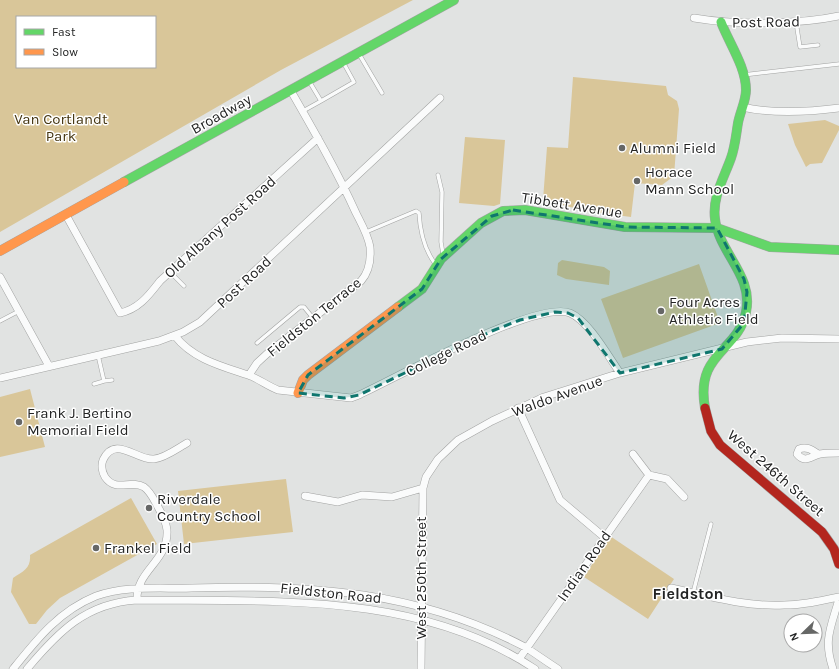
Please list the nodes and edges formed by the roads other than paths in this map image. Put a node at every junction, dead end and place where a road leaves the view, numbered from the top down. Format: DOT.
graph roads {
  1 [pos="454,0"];
  2 [pos="839,16"];
  3 [pos="694,18"];
  4 [pos="796,21"];
  5 [pos="721,22"];
  6 [pos="818,45"];
  7 [pos="358,53"];
  8 [pos="343,62"];
  9 [pos="839,64"];
  10 [pos="742,75"];
  11 [pos="309,80"];
  12 [pos="291,91"];
  13 [pos="382,93"];
  14 [pos="440,98"];
  15 [pos="321,101"];
  16 [pos="742,107"];
  17 [pos="839,108"];
  18 [pos="303,111"];
  19 [pos="318,138"];
  20 [pos="438,176"];
  21 [pos="344,188"];
  22 [pos="66,215"];
  23 [pos="717,228"];
  24 [pos="365,233"];
  25 [pos="839,250"];
  26 [pos="0,251"];
  27 [pos="444,257"];
  28 [pos="436,266"];
  29 [pos="170,272"];
  30 [pos="0,277"];
  31 [pos="184,286"];
  32 [pos="19,311"];
  33 [pos="314,318"];
  34 [pos="0,321"];
  35 [pos="175,336"];
  36 [pos="839,339"];
  37 [pos="257,342"];
  38 [pos="722,348"];
  39 [pos="98,355"];
  40 [pos="49,366"];
  41 [pos="620,373"];
  42 [pos="249,375"];
  43 [pos="0,378"];
  44 [pos="112,380"];
  45 [pos="104,381"];
  46 [pos="94,384"];
  47 [pos="298,393"];
  48 [pos="518,408"];
  49 [pos="187,443"];
  50 [pos="839,453"];
  51 [pos="633,454"];
  52 [pos="818,454"];
  53 [pos="649,475"];
  54 [pos="423,488"];
  55 [pos="305,496"];
  56 [pos="684,497"];
  57 [pos="711,524"];
  58 [pos="604,537"];
  59 [pos="839,564"];
  60 [pos="672,588"];
  61 [pos="137,589"];
  62 [pos="693,593"];
  63 [pos="839,598"];
  64 [pos="137,600"];
  65 [pos="420,607"];
  66 [pos="420,619"];
  67 [pos="37,640"];
  68 [pos="46,648"];
  69 [pos="526,648"];
  70 [pos="519,658"];
  71 [pos="13,669"];
  72 [pos="27,669"];
  73 [pos="421,669"];
  74 [pos="535,669"];
  75 [pos="558,669"];
  76 [pos="833,669"];
  1 -- 7 [label="street, Broadway"];
  2 -- 4 [label="street, Post Road"];
  3 -- 5 [label="street, Post Road"];
  4 -- 5 [label="street, Post Road"];
  4 -- 6 [label="lane"];
  5 -- 10 [label="street, West 246th Street"];
  7 -- 8 [label="street, Broadway"];
  7 -- 13 [label="lane"];
  8 -- 11 [label="street, Broadway"];
  8 -- 15 [label="lane"];
  9 -- 10 [label="lane"];
  10 -- 16 [label="street, West 246th Street"];
  11 -- 12 [label="street, Broadway"];
  11 -- 15 [label="lane"];
  12 -- 18 [label="street, Fieldston Terrace"];
  12 -- 22 [label="street, Broadway"];
  14 -- 21 [label="street, Post Road"];
  15 -- 18 [label="lane"];
  16 -- 17 [label="street"];
  16 -- 23 [label="street, West 246th Street"];
  18 -- 19 [label="street, Fieldston Terrace"];
  19 -- 21 [label="street, Fieldston Terrace"];
  19 -- 29 [label="street, Old Albany Post Road"];
  20 -- 27 [label="lane"];
  21 -- 24 [label="street, Fieldston Terrace"];
  21 -- 35 [label="street, Post Road"];
  22 -- 26 [label="street, Broadway"];
  22 -- 29 [label="street, Old Albany Post Road"];
  23 -- 25 [label="street, Tibbett Avenue"];
  23 -- 27 [label="street, Tibbett Avenue"];
  23 -- 38 [label="street, West 246th Street"];
  24 -- 28 [label="lane"];
  24 -- 33 [label="street, Fieldston Terrace"];
  27 -- 28 [label="street, Tibbett Avenue"];
  28 -- 47 [label="street, Tibbett Avenue"];
  29 -- 31 [label="lane"];
  30 -- 32 [label="street"];
  32 -- 34 [label="lane"];
  32 -- 40 [label="street"];
  33 -- 37 [label="lane"];
  33 -- 42 [label="street, Fieldston Terrace"];
  35 -- 39 [label="street, Post Road"];
  35 -- 42 [label="street, College Road"];
  36 -- 38 [label="street, Waldo Avenue"];
  38 -- 41 [label="street, Waldo Avenue"];
  38 -- 59 [label="street, West 246th Street"];
  39 -- 40 [label="street, Post Road"];
  39 -- 45 [label="lane"];
  40 -- 43 [label="street, Post Road"];
  41 -- 47 [label="street, College Road"];
  41 -- 48 [label="street, Waldo Avenue"];
  42 -- 47 [label="street, College Road"];
  44 -- 45 [label="lane"];
  45 -- 46 [label="lane"];
  48 -- 54 [label="street, Waldo Avenue"];
  48 -- 58 [label="street"];
  49 -- 61 [label="street"];
  50 -- 52 [label="street"];
  51 -- 53 [label="street"];
  53 -- 56 [label="street"];
  53 -- 58 [label="street, Indian Road"];
  54 -- 55 [label="street"];
  54 -- 65 [label="street, West 250th Street"];
  57 -- 62 [label="lane"];
  58 -- 69 [label="street, Indian Road"];
  60 -- 62 [label="street"];
  61 -- 64 [label="street"];
  61 -- 65 [label="street, Fieldston Road"];
  61 -- 67 [label="street, Fieldston Road"];
  62 -- 63 [label="street"];
  63 -- 76 [label="street"];
  64 -- 66 [label="street, Fieldston Road"];
  64 -- 68 [label="street, Fieldston Road"];
  65 -- 66 [label="street, West 250th Street"];
  65 -- 69 [label="street, Fieldston Road"];
  66 -- 70 [label="street, Fieldston Road"];
  66 -- 73 [label="street, West 250th Street"];
  67 -- 68 [label="street"];
  67 -- 71 [label="street, Fieldston Road"];
  68 -- 72 [label="street, Fieldston Road"];
  69 -- 70 [label="street, Indian Road"];
  69 -- 75 [label="street, Fieldston Road"];
  70 -- 74 [label="street, Fieldston Road"];
}
